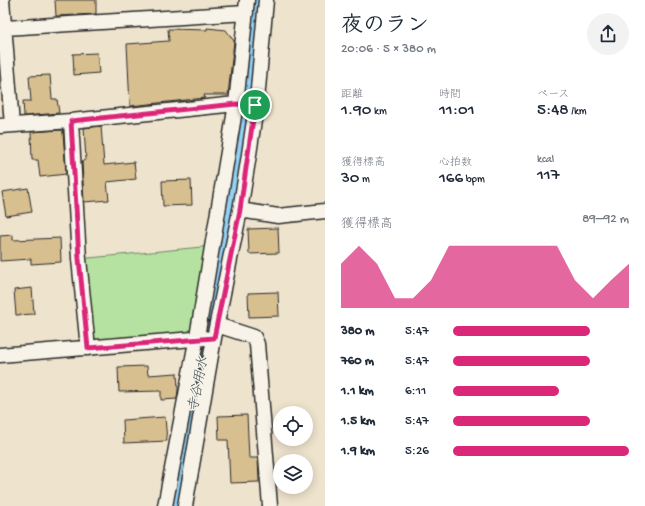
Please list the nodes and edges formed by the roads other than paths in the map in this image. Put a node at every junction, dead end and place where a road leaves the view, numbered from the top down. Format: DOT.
graph roads {
  1 [pos="2,0"];
  2 [pos="266,0"];
  3 [pos="247,7"];
  4 [pos="5,28"];
  5 [pos="246,105"];
  6 [pos="71,121"];
  7 [pos="6,126"];
  8 [pos="240,210"];
  9 [pos="325,212"];
  10 [pos="215,334"];
  11 [pos="197,338"];
  12 [pos="88,348"];
  13 [pos="0,355"];
  14 [pos="165,506"];
  15 [pos="185,506"];
  16 [pos="270,506"];
  1 -- 4 [label="street"];
  2 -- 5 [label="street"];
  3 -- 4 [label="street"];
  3 -- 5 [label="street"];
  4 -- 7 [label="street"];
  5 -- 6 [label="street"];
  5 -- 8 [label="street"];
  5 -- 11 [label="street"];
  6 -- 7 [label="street"];
  6 -- 12 [label="street"];
  8 -- 9 [label="street"];
  8 -- 10 [label="street"];
  10 -- 11 [label="street"];
  10 -- 15 [label="street"];
  10 -- 16 [label="street"];
  11 -- 12 [label="street"];
  11 -- 14 [label="street"];
  12 -- 13 [label="street"];
}
